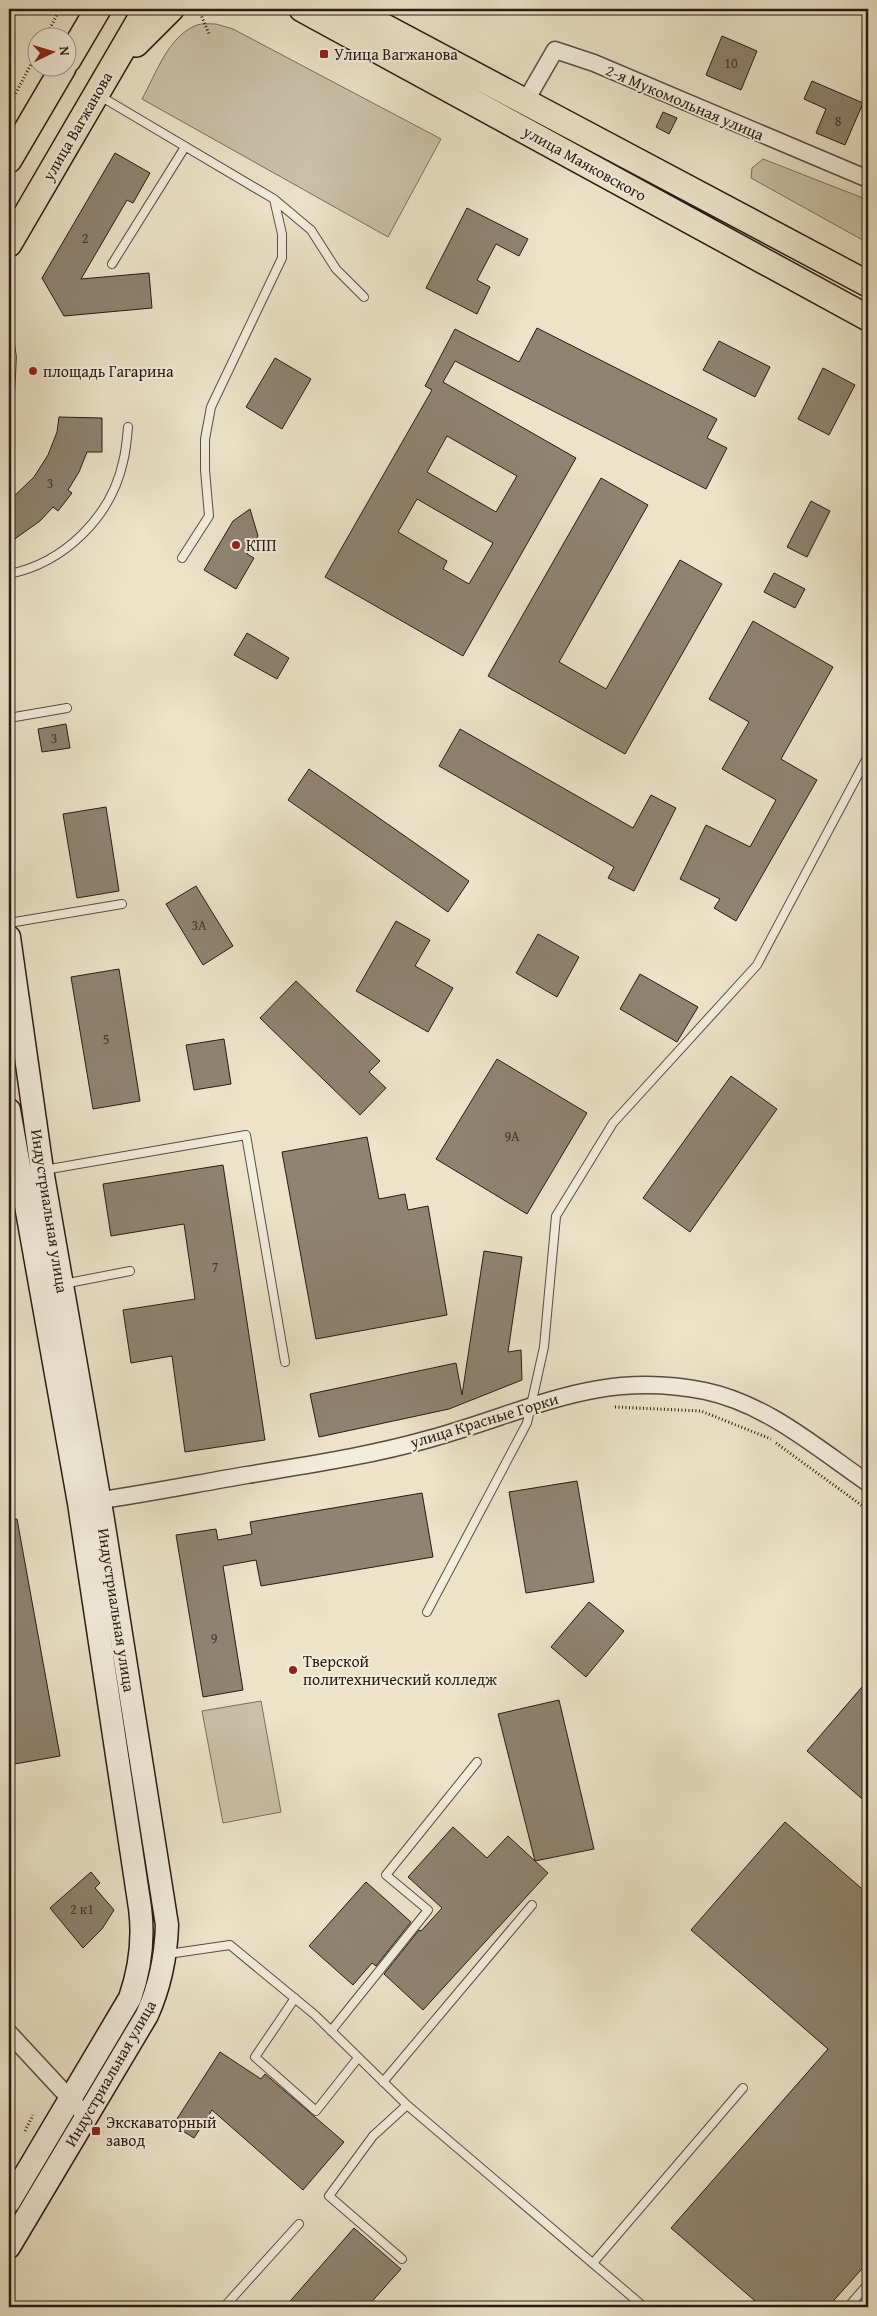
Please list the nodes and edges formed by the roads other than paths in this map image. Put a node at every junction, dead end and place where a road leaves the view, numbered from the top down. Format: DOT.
graph roads {
  1 [pos="98,9"];
  2 [pos="146,9"];
  3 [pos="171,9"];
  4 [pos="302,9"];
  5 [pos="351,9"];
  6 [pos="78,43"];
  7 [pos="108,73"];
  8 [pos="57,78"];
  9 [pos="96,94"];
  10 [pos="524,102"];
  11 [pos="185,147"];
  12 [pos="9,160"];
  13 [pos="868,179"];
  14 [pos="274,199"];
  15 [pos="9,244"];
  16 [pos="112,264"];
  17 [pos="868,284"];
  18 [pos="364,297"];
  19 [pos="868,318"];
  20 [pos="9,339"];
  21 [pos="9,412"];
  22 [pos="128,428"];
  23 [pos="182,558"];
  24 [pos="9,574"];
  25 [pos="67,708"];
  26 [pos="9,718"];
  27 [pos="868,756"];
  28 [pos="122,904"];
  29 [pos="9,923"];
  30 [pos="9,937"];
  31 [pos="9,1110"];
  32 [pos="42,1170"];
  33 [pos="130,1271"];
  34 [pos="62,1284"];
  35 [pos="285,1362"];
  36 [pos="532,1406"];
  37 [pos="868,1484"];
  38 [pos="89,1502"];
  39 [pos="427,1612"];
  40 [pos="477,1762"];
  41 [pos="532,1905"];
  42 [pos="153,1955"];
  43 [pos="295,1998"];
  44 [pos="331,2031"];
  45 [pos="9,2033"];
  46 [pos="358,2058"];
  47 [pos="383,2082"];
  48 [pos="743,2088"];
  49 [pos="70,2100"];
  50 [pos="407,2105"];
  51 [pos="86,2116"];
  52 [pos="9,2202"];
  53 [pos="299,2224"];
  54 [pos="9,2247"];
  55 [pos="402,2259"];
  56 [pos="593,2263"];
  57 [pos="868,2284"];
  58 [pos="224,2307"];
  59 [pos="644,2307"];
  60 [pos="848,2307"];
  1 -- 6 [label="main road"];
  2 -- 7 [label="main road, улица Вагжанова"];
  3 -- 7 [label="main road"];
  4 -- 19 [label="main road, улица Маяковского"];
  5 -- 10 [label="main road, улица Маяковского"];
  7 -- 9 [label="main road, улица Вагжанова"];
  8 -- 12 [label="main road"];
  9 -- 11 [label="lane"];
  9 -- 15 [label="main road, улица Вагжанова"];
  10 -- 13 [label="street, 2-я Мукомольная улица"];
  10 -- 17 [label="main road, улица Маяковского"];
  11 -- 14 [label="lane"];
  11 -- 16 [label="lane"];
  14 -- 18 [label="lane"];
  14 -- 23 [label="lane"];
  20 -- 21 [label="lane"];
  22 -- 24 [label="lane"];
  25 -- 26 [label="lane"];
  27 -- 36 [label="lane"];
  28 -- 29 [label="lane"];
  30 -- 32 [label="street, Индустриальная улица"];
  31 -- 38 [label="street, Индустриальная улица"];
  32 -- 34 [label="street, Индустриальная улица"];
  32 -- 35 [label="lane"];
  33 -- 34 [label="lane"];
  34 -- 38 [label="street, Индустриальная улица"];
  36 -- 37 [label="street, улица Красные Горки"];
  36 -- 38 [label="street, улица Красные Горки"];
  36 -- 39 [label="lane"];
  38 -- 42 [label="street, Индустриальная улица"];
  40 -- 44 [label="lane"];
  41 -- 47 [label="lane"];
  42 -- 43 [label="lane"];
  42 -- 49 [label="street, Индустриальная улица"];
  42 -- 51 [label="street, Индустриальная улица"];
  43 -- 44 [label="lane"];
  43 -- 46 [label="lane"];
  44 -- 46 [label="lane"];
  45 -- 49 [label="street"];
  46 -- 47 [label="lane"];
  47 -- 50 [label="lane"];
  48 -- 56 [label="lane"];
  49 -- 51 [label="street"];
  49 -- 52 [label="street, Индустриальная улица"];
  50 -- 55 [label="lane"];
  50 -- 56 [label="lane"];
  51 -- 54 [label="street, Индустриальная улица"];
  53 -- 58 [label="lane"];
  56 -- 59 [label="lane"];
  57 -- 60 [label="lane"];
}
